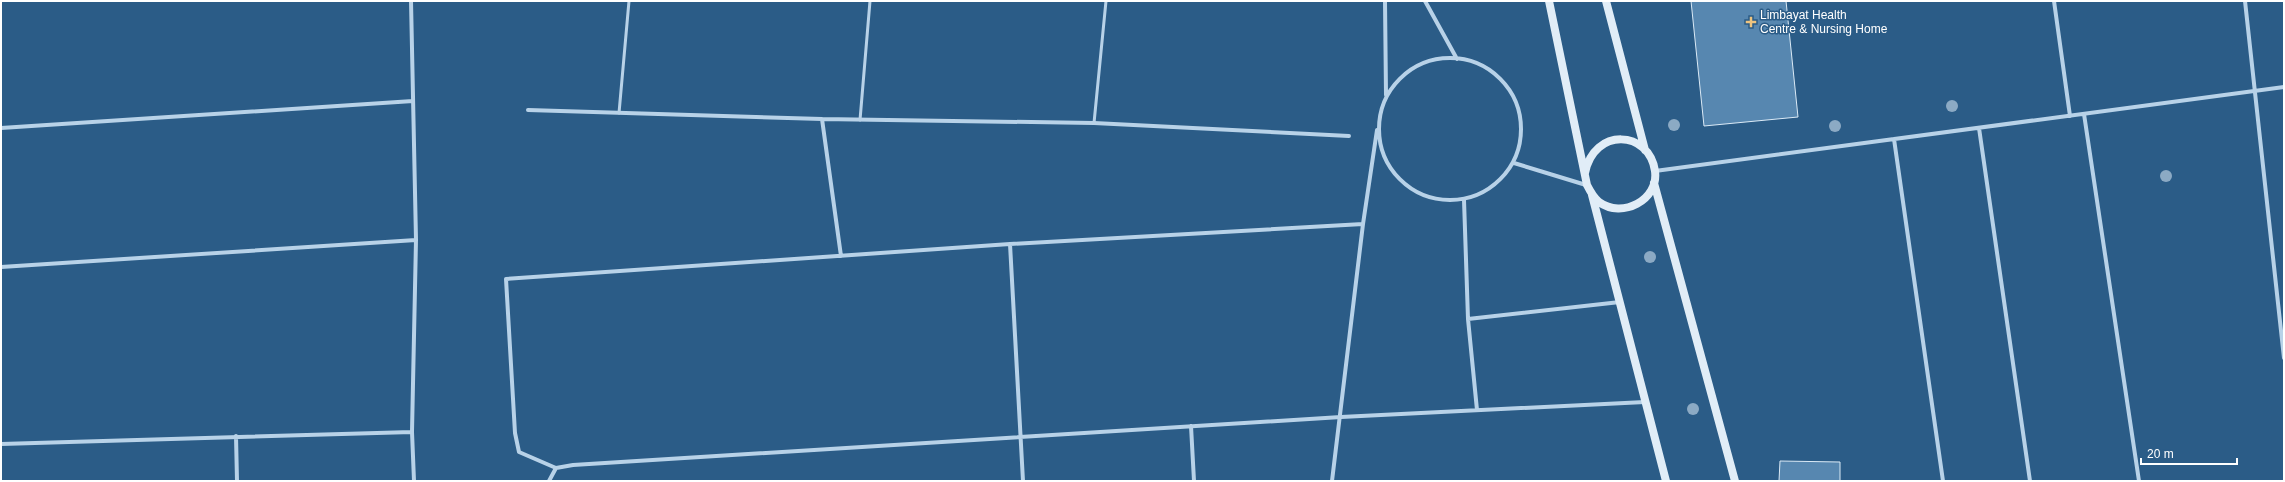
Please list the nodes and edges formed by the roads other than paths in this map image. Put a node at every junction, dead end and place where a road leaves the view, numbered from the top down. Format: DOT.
graph roads {
  1 [pos="411,1"];
  2 [pos="629,1"];
  3 [pos="870,1"];
  4 [pos="1106,1"];
  5 [pos="1385,1"];
  6 [pos="1425,1"];
  7 [pos="1549,1"];
  8 [pos="1606,1"];
  9 [pos="2054,1"];
  10 [pos="2245,1"];
  11 [pos="1457,59"];
  12 [pos="2284,87"];
  13 [pos="2255,91"];
  14 [pos="1386,95"];
  15 [pos="413,101"];
  16 [pos="528,110"];
  17 [pos="619,113"];
  18 [pos="2084,114"];
  19 [pos="2070,116"];
  20 [pos="822,119"];
  21 [pos="860,120"];
  22 [pos="1094,123"];
  23 [pos="1378,126"];
  24 [pos="1,128"];
  25 [pos="1979,128"];
  26 [pos="1349,136"];
  27 [pos="1894,139"];
  28 [pos="1645,150"];
  29 [pos="1514,163"];
  30 [pos="1655,171"];
  31 [pos="1585,173"];
  32 [pos="1654,182"];
  33 [pos="1587,185"];
  34 [pos="1592,195"];
  35 [pos="1464,200"];
  36 [pos="1362,224"];
  37 [pos="416,240"];
  38 [pos="1010,244"];
  39 [pos="841,256"];
  40 [pos="1,267"];
  41 [pos="1620,302"];
  42 [pos="1468,319"];
  43 [pos="2284,358"];
  44 [pos="1646,402"];
  45 [pos="1477,410"];
  46 [pos="1341,416"];
  47 [pos="1190,426"];
  48 [pos="412,432"];
  49 [pos="236,436"];
  50 [pos="1019,438"];
  51 [pos="1,444"];
  52 [pos="556,468"];
  53 [pos="237,481"];
  54 [pos="414,481"];
  55 [pos="549,481"];
  56 [pos="1023,481"];
  57 [pos="1194,481"];
  58 [pos="1332,481"];
  59 [pos="1666,481"];
  60 [pos="1735,481"];
  61 [pos="1943,481"];
  62 [pos="2030,481"];
  63 [pos="2139,481"];
  1 -- 15 [label="street"];
  2 -- 17 [label="lane"];
  3 -- 21 [label="lane"];
  4 -- 22 [label="lane"];
  5 -- 14 [label="street"];
  6 -- 11 [label="street"];
  7 -- 31 [label="main road"];
  8 -- 28 [label="main road"];
  9 -- 19 [label="street"];
  10 -- 13 [label="street"];
  11 -- 14 [label="street"];
  11 -- 29 [label="street"];
  12 -- 13 [label="street"];
  13 -- 18 [label="street"];
  13 -- 43 [label="street"];
  14 -- 23 [label="street"];
  15 -- 24 [label="street"];
  15 -- 37 [label="street"];
  16 -- 17 [label="street"];
  17 -- 20 [label="street"];
  18 -- 19 [label="street"];
  18 -- 63 [label="street"];
  19 -- 25 [label="street"];
  20 -- 21 [label="street"];
  20 -- 39 [label="street"];
  21 -- 22 [label="street"];
  22 -- 26 [label="street"];
  23 -- 35 [label="street"];
  23 -- 36 [label="street"];
  25 -- 27 [label="street"];
  25 -- 62 [label="street"];
  27 -- 30 [label="street"];
  27 -- 61 [label="street"];
  28 -- 30 [label="main road"];
  28 -- 31 [label="main road"];
  29 -- 33 [label="street"];
  29 -- 35 [label="street"];
  30 -- 32 [label="main road"];
  31 -- 33 [label="main road"];
  32 -- 34 [label="main road"];
  32 -- 60 [label="main road"];
  33 -- 34 [label="main road"];
  34 -- 41 [label="main road"];
  35 -- 42 [label="street"];
  36 -- 38 [label="street"];
  36 -- 46 [label="street"];
  37 -- 40 [label="street"];
  37 -- 48 [label="street"];
  38 -- 39 [label="street"];
  38 -- 50 [label="street"];
  39 -- 52 [label="street"];
  41 -- 42 [label="street"];
  41 -- 44 [label="main road"];
  42 -- 45 [label="street"];
  44 -- 45 [label="street"];
  44 -- 59 [label="main road"];
  45 -- 46 [label="street"];
  46 -- 47 [label="street"];
  46 -- 58 [label="street"];
  47 -- 50 [label="street"];
  47 -- 57 [label="street"];
  48 -- 49 [label="street"];
  48 -- 54 [label="street"];
  49 -- 51 [label="street"];
  49 -- 53 [label="street"];
  50 -- 52 [label="street"];
  50 -- 56 [label="street"];
  52 -- 55 [label="street"];
}
